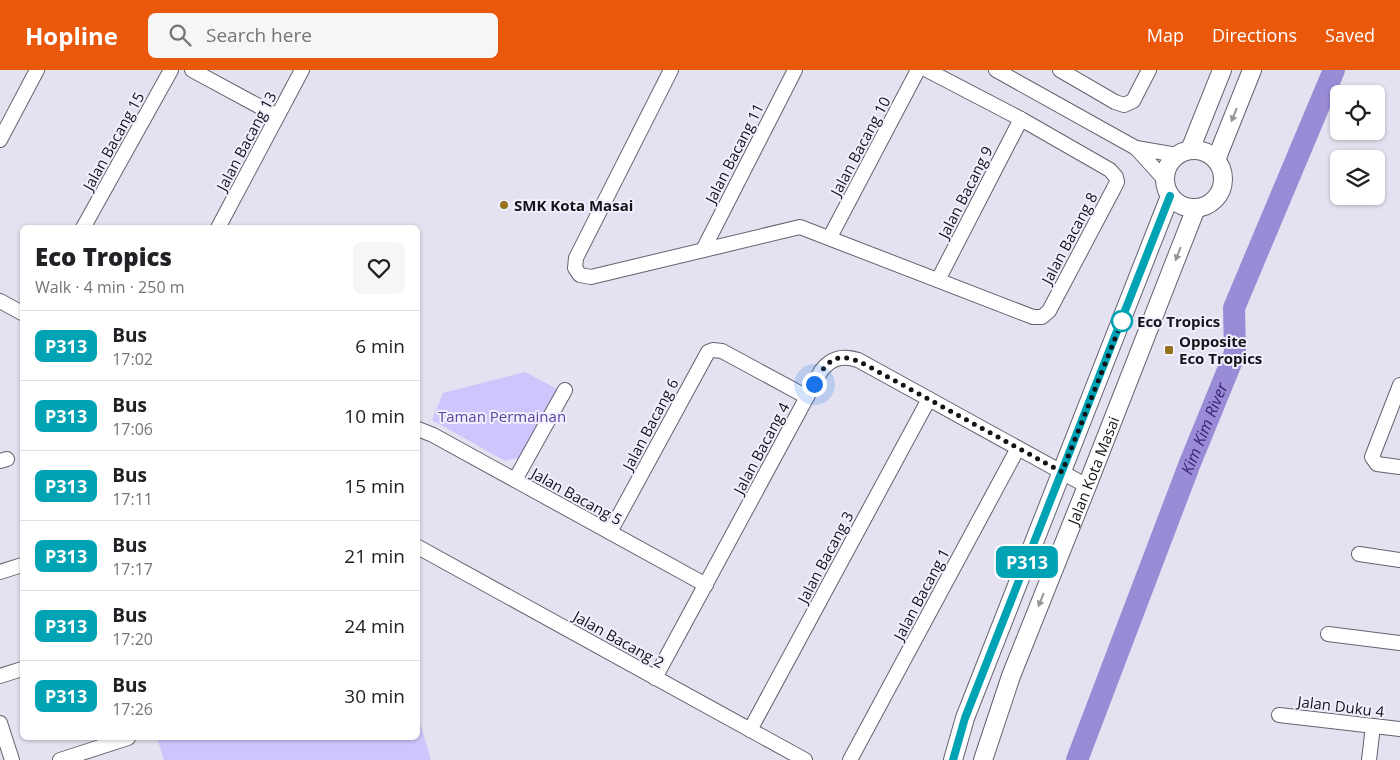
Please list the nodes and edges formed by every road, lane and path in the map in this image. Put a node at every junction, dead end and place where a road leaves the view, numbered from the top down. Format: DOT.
graph roads {
  1 [pos="37,70"];
  2 [pos="171,70"];
  3 [pos="192,70"];
  4 [pos="302,70"];
  5 [pos="670,70"];
  6 [pos="794,70"];
  7 [pos="918,70"];
  8 [pos="927,70"];
  9 [pos="996,70"];
  10 [pos="1060,70"];
  11 [pos="1149,70"];
  12 [pos="1222,70"];
  13 [pos="1252,70"];
  14 [pos="277,116"];
  15 [pos="1021,119"];
  16 [pos="0,140"];
  17 [pos="1136,148"];
  18 [pos="1183,153"];
  19 [pos="1216,160"];
  20 [pos="1168,188"];
  21 [pos="1196,208"];
  22 [pos="85,225"];
  23 [pos="220,225"];
  24 [pos="830,237"];
  25 [pos="703,250"];
  26 [pos="938,280"];
  27 [pos="0,301"];
  28 [pos="20,312"];
  29 [pos="1400,385"];
  30 [pos="565,390"];
  31 [pos="807,397"];
  32 [pos="929,399"];
  33 [pos="420,430"];
  34 [pos="1018,448"];
  35 [pos="1400,467"];
  36 [pos="1062,472"];
  37 [pos="515,480"];
  38 [pos="1087,486"];
  39 [pos="610,532"];
  40 [pos="420,548"];
  41 [pos="1358,554"];
  42 [pos="1400,560"];
  43 [pos="20,565"];
  44 [pos="0,572"];
  45 [pos="706,585"];
  46 [pos="1328,634"];
  47 [pos="1400,643"];
  48 [pos="20,670"];
  49 [pos="0,676"];
  50 [pos="655,678"];
  51 [pos="1279,714"];
  52 [pos="0,723"];
  53 [pos="1373,726"];
  54 [pos="750,730"];
  55 [pos="1400,730"];
  56 [pos="122,740"];
  57 [pos="851,758"];
  58 [pos="12,760"];
  59 [pos="60,760"];
  60 [pos="805,760"];
  61 [pos="953,760"];
  62 [pos="982,760"];
  63 [pos="1368,760"];
  1 -- 16 [label="street"];
  2 -- 22 [label="street, Jalan Bacang 15"];
  3 -- 14 [label="street"];
  4 -- 14 [label="street, Jalan Bacang 13"];
  5 -- 25 [label="street"];
  6 -- 25 [label="street, Jalan Bacang 11"];
  7 -- 24 [label="street, Jalan Bacang 10"];
  8 -- 15 [label="street"];
  9 -- 17 [label="street"];
  10 -- 11 [label="street"];
  12 -- 18 [label="main road"];
  13 -- 19 [label="main road, one-way"];
  14 -- 23 [label="street, Jalan Bacang 13"];
  15 -- 26 [label="street, Jalan Bacang 9"];
  15 -- 26 [label="street, Jalan Bacang 8"];
  17 -- 18 [label="street"];
  17 -- 20 [label="street"];
  18 -- 19 [label="main road"];
  18 -- 20 [label="main road"];
  19 -- 21 [label="main road"];
  20 -- 21 [label="main road"];
  20 -- 36 [label="main road, Jalan Kota Masai"];
  21 -- 38 [label="main road, Jalan Kota Masai, one-way"];
  24 -- 25 [label="street"];
  24 -- 26 [label="street"];
  27 -- 28 [label="street"];
  29 -- 35 [label="street"];
  30 -- 37 [label="street"];
  31 -- 32 [label="street, Jalan Bacang 4"];
  31 -- 39 [label="street, Jalan Bacang 6"];
  31 -- 45 [label="street, Jalan Bacang 4"];
  32 -- 34 [label="street, Jalan Bacang 4"];
  32 -- 54 [label="street, Jalan Bacang 3"];
  33 -- 37 [label="street, Jalan Bacang 5"];
  34 -- 36 [label="street, Jalan Bacang 4"];
  34 -- 57 [label="street, Jalan Bacang 1"];
  36 -- 38 [label="street, Jalan Bacang 4"];
  36 -- 61 [label="main road, Jalan Kota Masai"];
  37 -- 39 [label="street, Jalan Bacang 5"];
  38 -- 62 [label="main road, Jalan Kota Masai, one-way"];
  39 -- 45 [label="street, Jalan Bacang 5"];
  40 -- 50 [label="street, Jalan Bacang 2"];
  41 -- 42 [label="street"];
  43 -- 44 [label="street"];
  45 -- 50 [label="street, Jalan Bacang 4"];
  46 -- 47 [label="street"];
  48 -- 49 [label="street"];
  50 -- 54 [label="street, Jalan Bacang 2"];
  51 -- 53 [label="street, Jalan Duku 4"];
  52 -- 58 [label="street"];
  53 -- 55 [label="street, Jalan Duku 4"];
  53 -- 63 [label="street"];
  54 -- 60 [label="street, Jalan Bacang 2"];
  56 -- 59 [label="street"];
}
